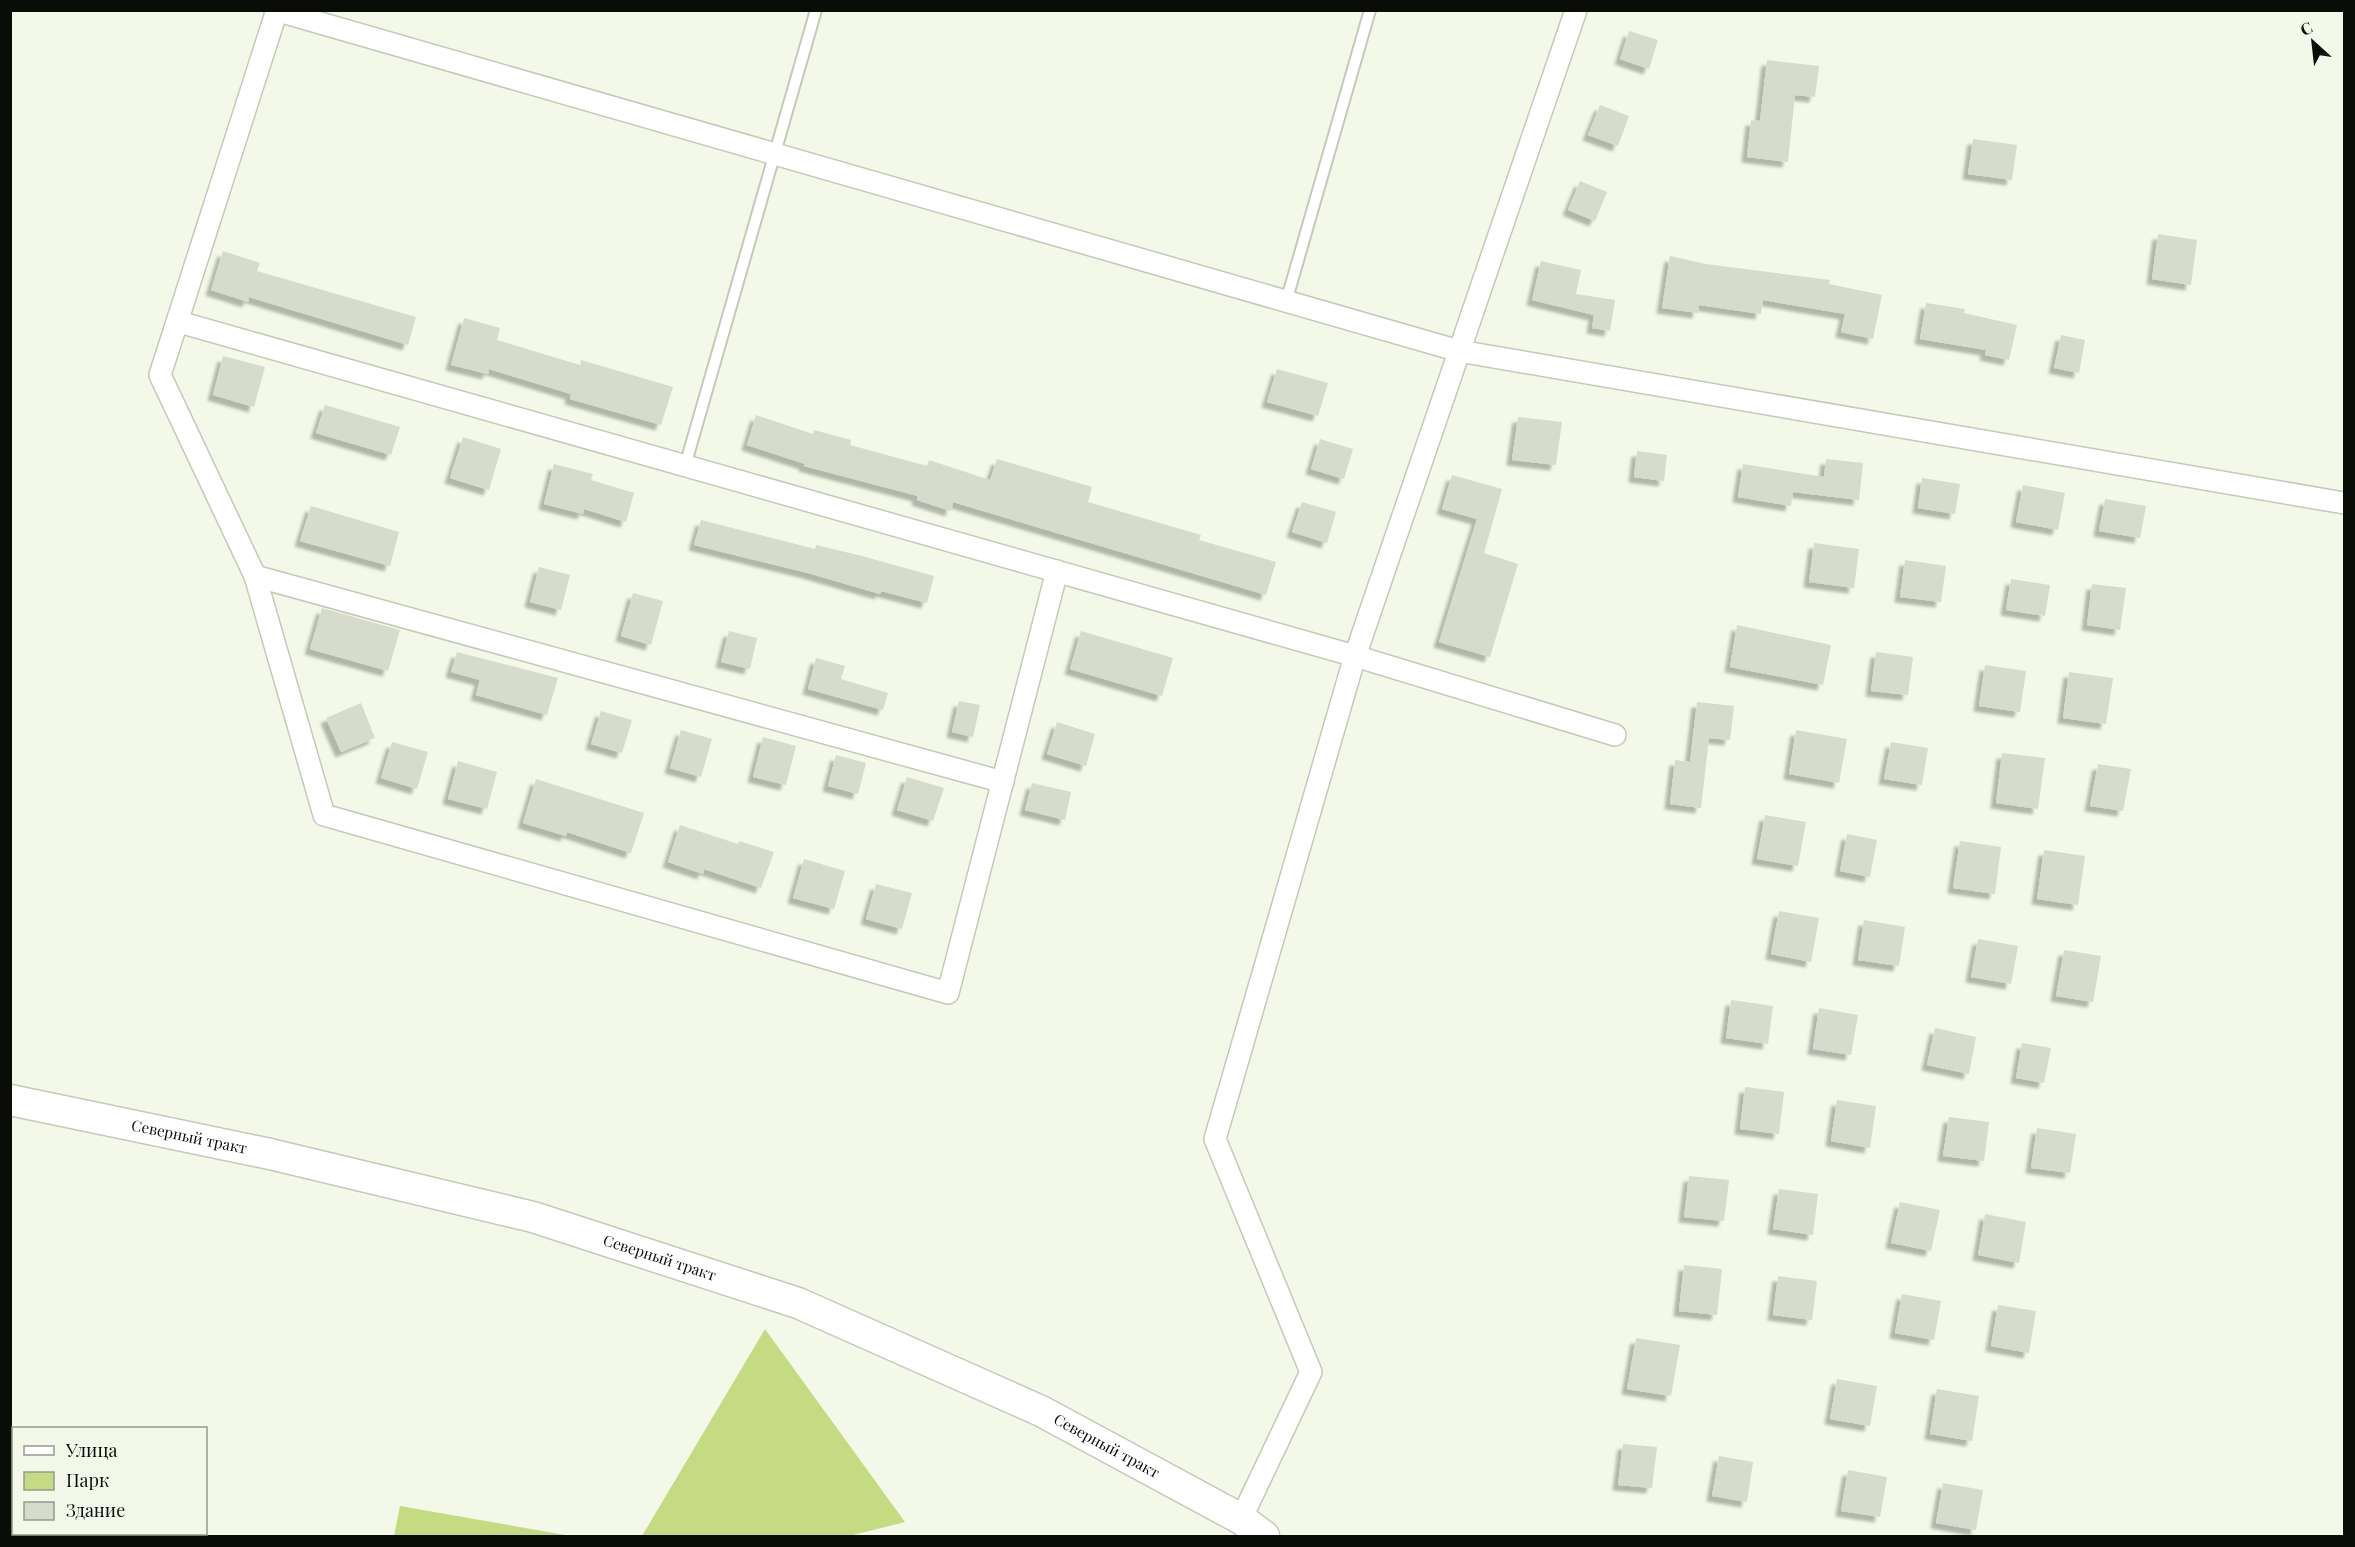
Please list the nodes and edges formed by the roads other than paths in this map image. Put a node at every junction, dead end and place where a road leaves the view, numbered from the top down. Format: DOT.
graph roads {
  1 [pos="816,10"];
  2 [pos="1370,10"];
  3 [pos="1576,10"];
  4 [pos="276,11"];
  5 [pos="775,154"];
  6 [pos="1286,302"];
  7 [pos="179,322"];
  8 [pos="1459,351"];
  9 [pos="685,466"];
  10 [pos="2344,503"];
  11 [pos="1057,571"];
  12 [pos="255,576"];
  13 [pos="1354,656"];
  14 [pos="1615,735"];
  15 [pos="1003,782"];
  16 [pos="10,1100"];
  17 [pos="1252,1528"];
  1 -- 5 [label="lane"];
  2 -- 6 [label="lane"];
  3 -- 8 [label="street"];
  4 -- 5 [label="street"];
  4 -- 7 [label="street"];
  5 -- 6 [label="street"];
  5 -- 9 [label="lane"];
  6 -- 8 [label="street"];
  7 -- 9 [label="street"];
  7 -- 12 [label="street"];
  8 -- 10 [label="street"];
  8 -- 13 [label="street"];
  9 -- 11 [label="street"];
  11 -- 13 [label="street"];
  11 -- 15 [label="street"];
  12 -- 15 [label="street"];
  12 -- 15 [label="street"];
  13 -- 14 [label="street"];
  13 -- 17 [label="street"];
  16 -- 17 [label="main road, Северный тракт"];
}
